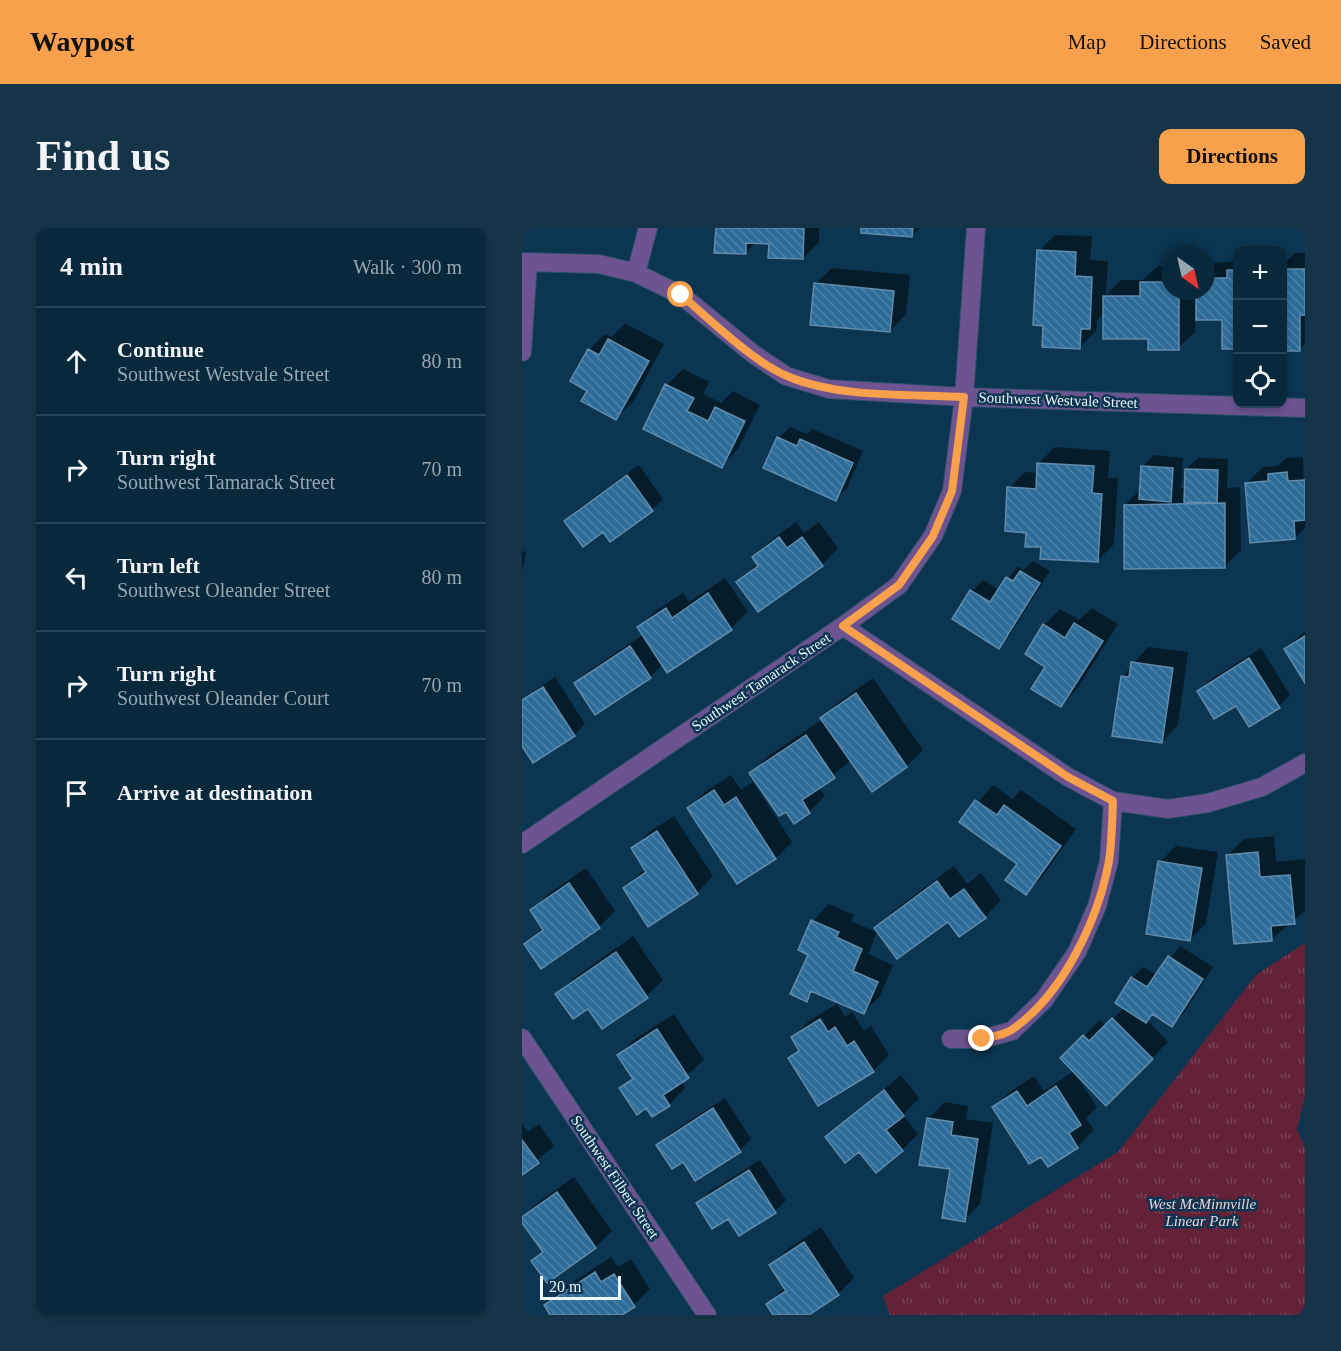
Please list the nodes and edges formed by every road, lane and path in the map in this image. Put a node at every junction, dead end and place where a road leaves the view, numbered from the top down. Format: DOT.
graph roads {
  1 [pos="648,228"];
  2 [pos="976,228"];
  3 [pos="525,262"];
  4 [pos="636,273"];
  5 [pos="522,352"];
  6 [pos="964,397"];
  7 [pos="1305,408"];
  8 [pos="843,626"];
  9 [pos="1305,764"];
  10 [pos="1113,801"];
  11 [pos="522,844"];
  12 [pos="522,1038"];
  13 [pos="951,1039"];
  14 [pos="707,1315"];
  1 -- 4 [label="street"];
  2 -- 6 [label="street, Southwest Tamarack Street"];
  3 -- 4 [label="street, Southwest Westvale Street"];
  3 -- 5 [label="street"];
  4 -- 6 [label="street, Southwest Westvale Street"];
  6 -- 7 [label="street, Southwest Westvale Street"];
  6 -- 8 [label="street, Southwest Tamarack Street"];
  8 -- 10 [label="street"];
  8 -- 11 [label="street, Southwest Tamarack Street"];
  9 -- 10 [label="street"];
  10 -- 13 [label="street"];
  12 -- 14 [label="street, Southwest Filbert Street"];
}
